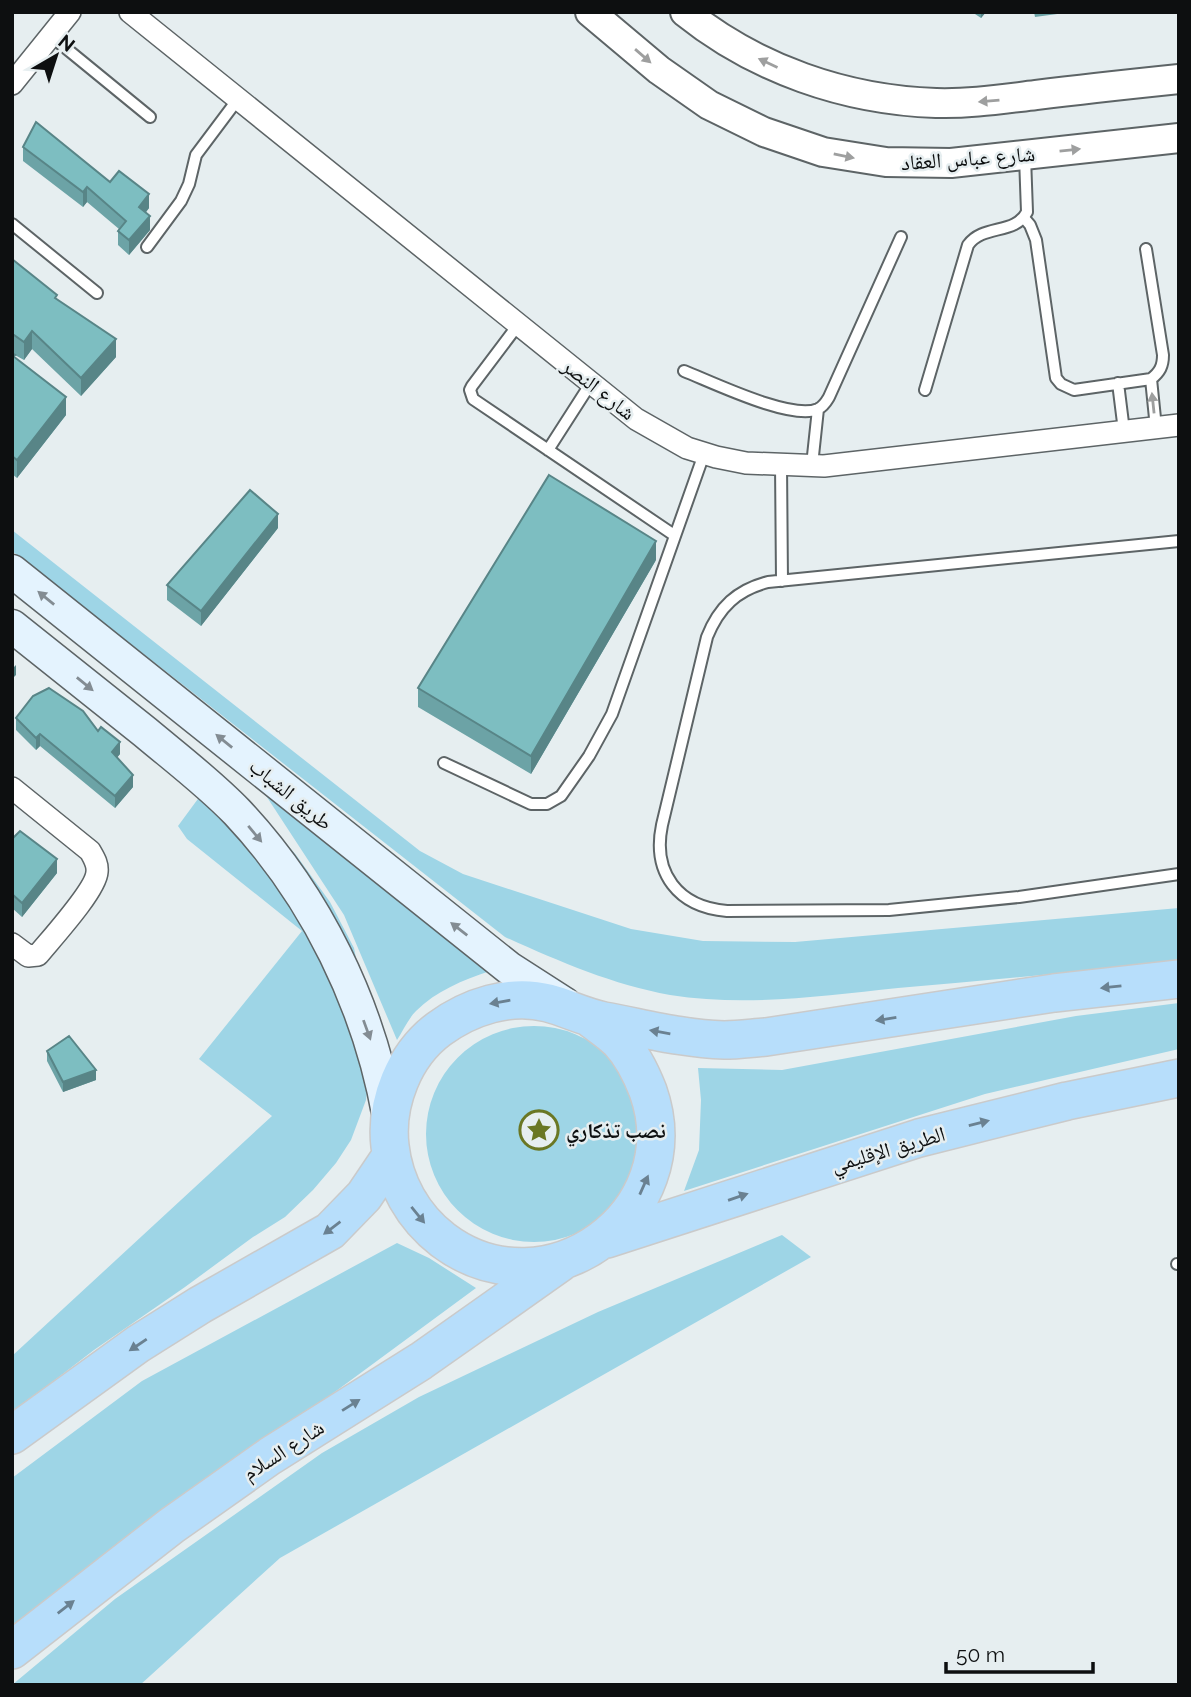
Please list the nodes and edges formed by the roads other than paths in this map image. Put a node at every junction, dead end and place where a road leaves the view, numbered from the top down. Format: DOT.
graph roads {
  1 [pos="70,12"];
  2 [pos="130,12"];
  3 [pos="590,12"];
  4 [pos="685,12"];
  5 [pos="51,36"];
  6 [pos="1179,79"];
  7 [pos="12,84"];
  8 [pos="238,99"];
  9 [pos="150,117"];
  10 [pos="1179,138"];
  11 [pos="1025,155"];
  12 [pos="1024,218"];
  13 [pos="12,224"];
  14 [pos="901,237"];
  15 [pos="147,247"];
  16 [pos="1146,249"];
  17 [pos="97,293"];
  18 [pos="518,325"];
  19 [pos="684,371"];
  20 [pos="1151,379"];
  21 [pos="591,383"];
  22 [pos="1118,383"];
  23 [pos="925,390"];
  24 [pos="818,409"];
  25 [pos="1179,425"];
  26 [pos="1156,428"];
  27 [pos="1124,431"];
  28 [pos="548,450"];
  29 [pos="704,454"];
  30 [pos="781,464"];
  31 [pos="812,466"];
  32 [pos="674,535"];
  33 [pos="1179,541"];
  34 [pos="12,571"];
  35 [pos="782,581"];
  36 [pos="12,626"];
  37 [pos="444,764"];
  38 [pos="12,788"];
  39 [pos="1179,874"];
  40 [pos="12,944"];
  41 [pos="1179,979"];
  42 [pos="582,1014"];
  43 [pos="1179,1078"];
  44 [pos="389,1118"];
  45 [pos="391,1156"];
  46 [pos="603,1241"];
  47 [pos="562,1261"];
  48 [pos="12,1435"];
  49 [pos="12,1650"];
  1 -- 5 [label="street"];
  2 -- 8 [label="street, شارع النصر"];
  3 -- 11 [label="street, شارع عباس العقاد, one-way"];
  6 -- 4 [label="street, one-way"];
  5 -- 7 [label="street"];
  5 -- 9 [label="lane"];
  8 -- 15 [label="lane"];
  8 -- 18 [label="street, شارع النصر"];
  11 -- 10 [label="street, شارع عباس العقاد, one-way"];
  11 -- 12 [label="lane"];
  12 -- 22 [label="lane"];
  12 -- 23 [label="lane"];
  13 -- 17 [label="lane"];
  14 -- 24 [label="lane"];
  16 -- 20 [label="lane"];
  18 -- 21 [label="street, شارع النصر"];
  18 -- 28 [label="lane"];
  19 -- 24 [label="lane"];
  20 -- 22 [label="lane"];
  26 -- 20 [label="lane, one-way"];
  21 -- 28 [label="lane"];
  21 -- 29 [label="street, شارع النصر"];
  22 -- 27 [label="lane"];
  24 -- 31 [label="lane"];
  25 -- 26 [label="street, شارع النصر"];
  26 -- 27 [label="street, شارع النصر"];
  27 -- 31 [label="street, شارع النصر"];
  28 -- 32 [label="lane"];
  29 -- 30 [label="street, شارع النصر"];
  29 -- 32 [label="lane"];
  30 -- 31 [label="street, شارع النصر"];
  30 -- 35 [label="lane"];
  32 -- 37 [label="lane"];
  33 -- 35 [label="lane"];
  42 -- 34 [label="main road, طريق الشباب, one-way"];
  35 -- 39 [label="lane"];
  36 -- 44 [label="main road, one-way"];
  38 -- 40 [label="street"];
  41 -- 42 [label="highway, one-way"];
  42 -- 44 [label="highway, one-way"];
  46 -- 42 [label="highway, one-way"];
  46 -- 43 [label="highway, الطريق الإقليمي, one-way"];
  44 -- 45 [label="highway"];
  45 -- 47 [label="highway, one-way"];
  45 -- 48 [label="highway, one-way"];
  46 -- 47 [label="highway"];
  49 -- 47 [label="highway, شارع السلام, one-way"];
}
